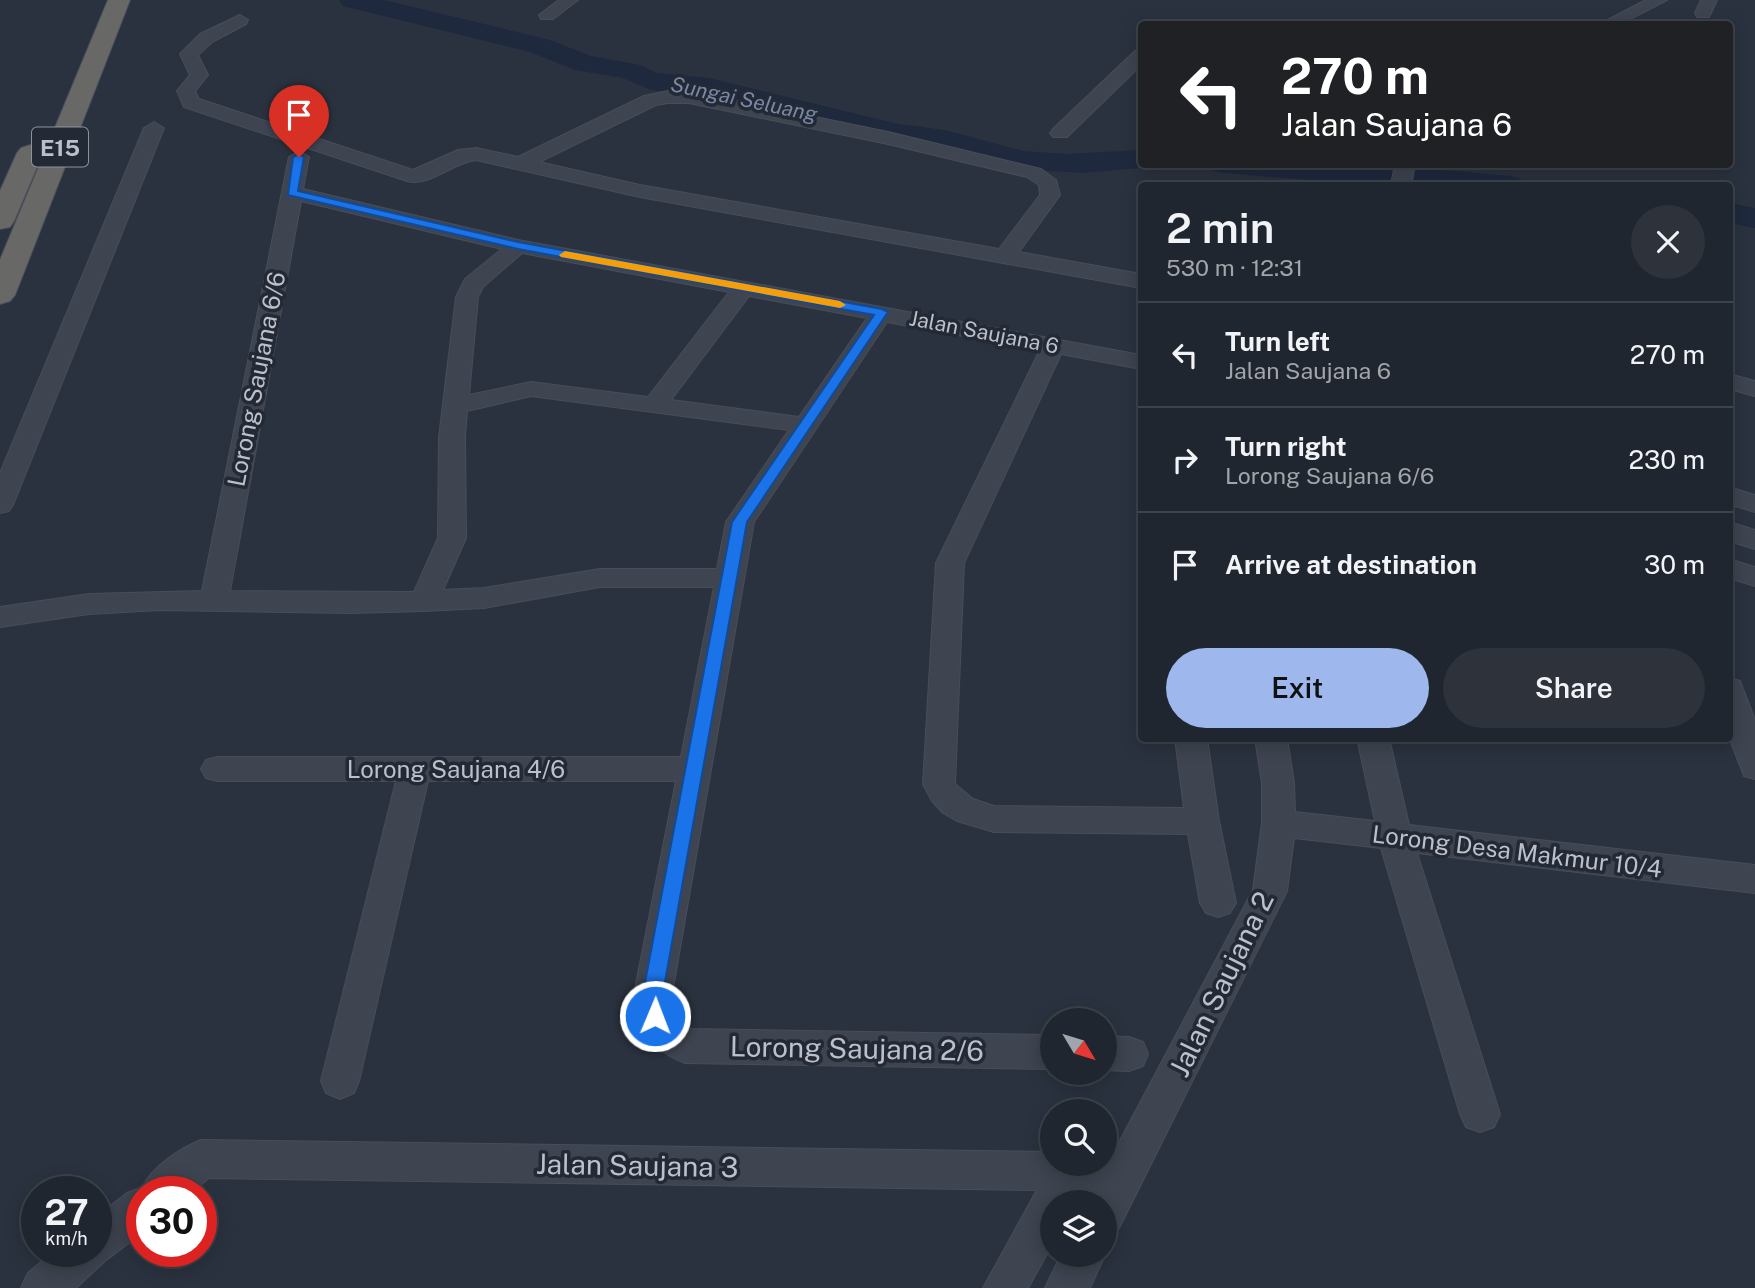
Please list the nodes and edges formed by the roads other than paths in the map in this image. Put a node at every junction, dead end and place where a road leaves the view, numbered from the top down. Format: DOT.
graph roads {
  1 [pos="97,0"];
  2 [pos="120,0"];
  3 [pos="570,0"];
  4 [pos="1659,0"];
  5 [pos="547,15"];
  6 [pos="240,20"];
  7 [pos="1614,21"];
  8 [pos="1138,58"];
  9 [pos="64,74"];
  10 [pos="154,128"];
  11 [pos="1060,133"];
  12 [pos="38,135"];
  13 [pos="299,157"];
  14 [pos="520,164"];
  15 [pos="414,177"];
  16 [pos="292,193"];
  17 [pos="384,200"];
  18 [pos="0,221"];
  19 [pos="518,246"];
  20 [pos="1005,256"];
  21 [pos="1138,280"];
  22 [pos="744,287"];
  23 [pos="0,295"];
  24 [pos="882,312"];
  25 [pos="1054,345"];
  26 [pos="1138,361"];
  27 [pos="1733,383"];
  28 [pos="1755,389"];
  29 [pos="655,405"];
  30 [pos="456,406"];
  31 [pos="805,425"];
  32 [pos="1733,496"];
  33 [pos="1755,504"];
  34 [pos="0,505"];
  35 [pos="1733,532"];
  36 [pos="1755,540"];
  37 [pos="1733,569"];
  38 [pos="1755,577"];
  39 [pos="730,578"];
  40 [pos="214,601"];
  41 [pos="424,601"];
  42 [pos="0,617"];
  43 [pos="1733,702"];
  44 [pos="1192,742"];
  45 [pos="1272,742"];
  46 [pos="1374,742"];
  47 [pos="1755,767"];
  48 [pos="217,769"];
  49 [pos="415,769"];
  50 [pos="694,769"];
  51 [pos="1202,821"];
  52 [pos="1279,823"];
  53 [pos="1395,837"];
  54 [pos="1755,878"];
  55 [pos="1218,903"];
  56 [pos="1040,1052"];
  57 [pos="340,1081"];
  58 [pos="1480,1114"];
  59 [pos="1125,1172"];
  60 [pos="180,1176"];
  61 [pos="1065,1190"];
  62 [pos="1116,1190"];
  63 [pos="1040,1191"];
  64 [pos="126,1220"];
  65 [pos="1040,1225"];
  66 [pos="112,1231"];
  67 [pos="69,1267"];
  68 [pos="1078,1267"];
  69 [pos="43,1288"];
  70 [pos="1005,1288"];
  71 [pos="1067,1288"];
  1 -- 9 [label="highway"];
  2 -- 23 [label="highway, E15"];
  3 -- 5 [label="street"];
  4 -- 7 [label="street"];
  6 -- 15 [label="street"];
  8 -- 11 [label="street"];
  10 -- 34 [label="street"];
  12 -- 18 [label="highway, E15"];
  13 -- 16 [label="street, Lorong Saujana 6/6"];
  14 -- 15 [label="street"];
  14 -- 20 [label="street"];
  14 -- 20 [label="street"];
  15 -- 17 [label="street"];
  16 -- 17 [label="street, Jalan Saujana 6"];
  16 -- 40 [label="street, Lorong Saujana 6/6"];
  17 -- 19 [label="street, Jalan Saujana 6"];
  19 -- 22 [label="street, Jalan Saujana 6"];
  19 -- 30 [label="street"];
  20 -- 21 [label="street"];
  22 -- 24 [label="street, Jalan Saujana 6"];
  22 -- 29 [label="street"];
  24 -- 25 [label="street, Jalan Saujana 6"];
  24 -- 31 [label="street"];
  25 -- 26 [label="street, Jalan Saujana 6"];
  25 -- 51 [label="street"];
  27 -- 28 [label="street"];
  29 -- 30 [label="street"];
  29 -- 31 [label="street"];
  30 -- 41 [label="street"];
  31 -- 39 [label="street"];
  32 -- 33 [label="street"];
  35 -- 36 [label="street"];
  37 -- 38 [label="street"];
  39 -- 41 [label="street"];
  39 -- 50 [label="street"];
  40 -- 41 [label="street"];
  40 -- 42 [label="street"];
  43 -- 47 [label="street"];
  44 -- 51 [label="street"];
  45 -- 52 [label="street, Jalan Saujana 2"];
  46 -- 53 [label="street"];
  48 -- 49 [label="street, Lorong Saujana 4/6"];
  49 -- 50 [label="street, Lorong Saujana 4/6"];
  49 -- 57 [label="street"];
  50 -- 56 [label="street, Lorong Saujana 2/6"];
  51 -- 55 [label="street"];
  52 -- 53 [label="street, Lorong Desa Makmur 10/4"];
  52 -- 59 [label="street, Jalan Saujana 2"];
  53 -- 54 [label="street, Lorong Desa Makmur 10/4"];
  53 -- 58 [label="street"];
  59 -- 61 [label="street, Jalan Saujana 3"];
  59 -- 62 [label="street, Jalan Saujana 2"];
  60 -- 63 [label="street, Jalan Saujana 3"];
  64 -- 66 [label="street"];
  65 -- 70 [label="street"];
  67 -- 69 [label="street"];
  68 -- 71 [label="street"];
}
